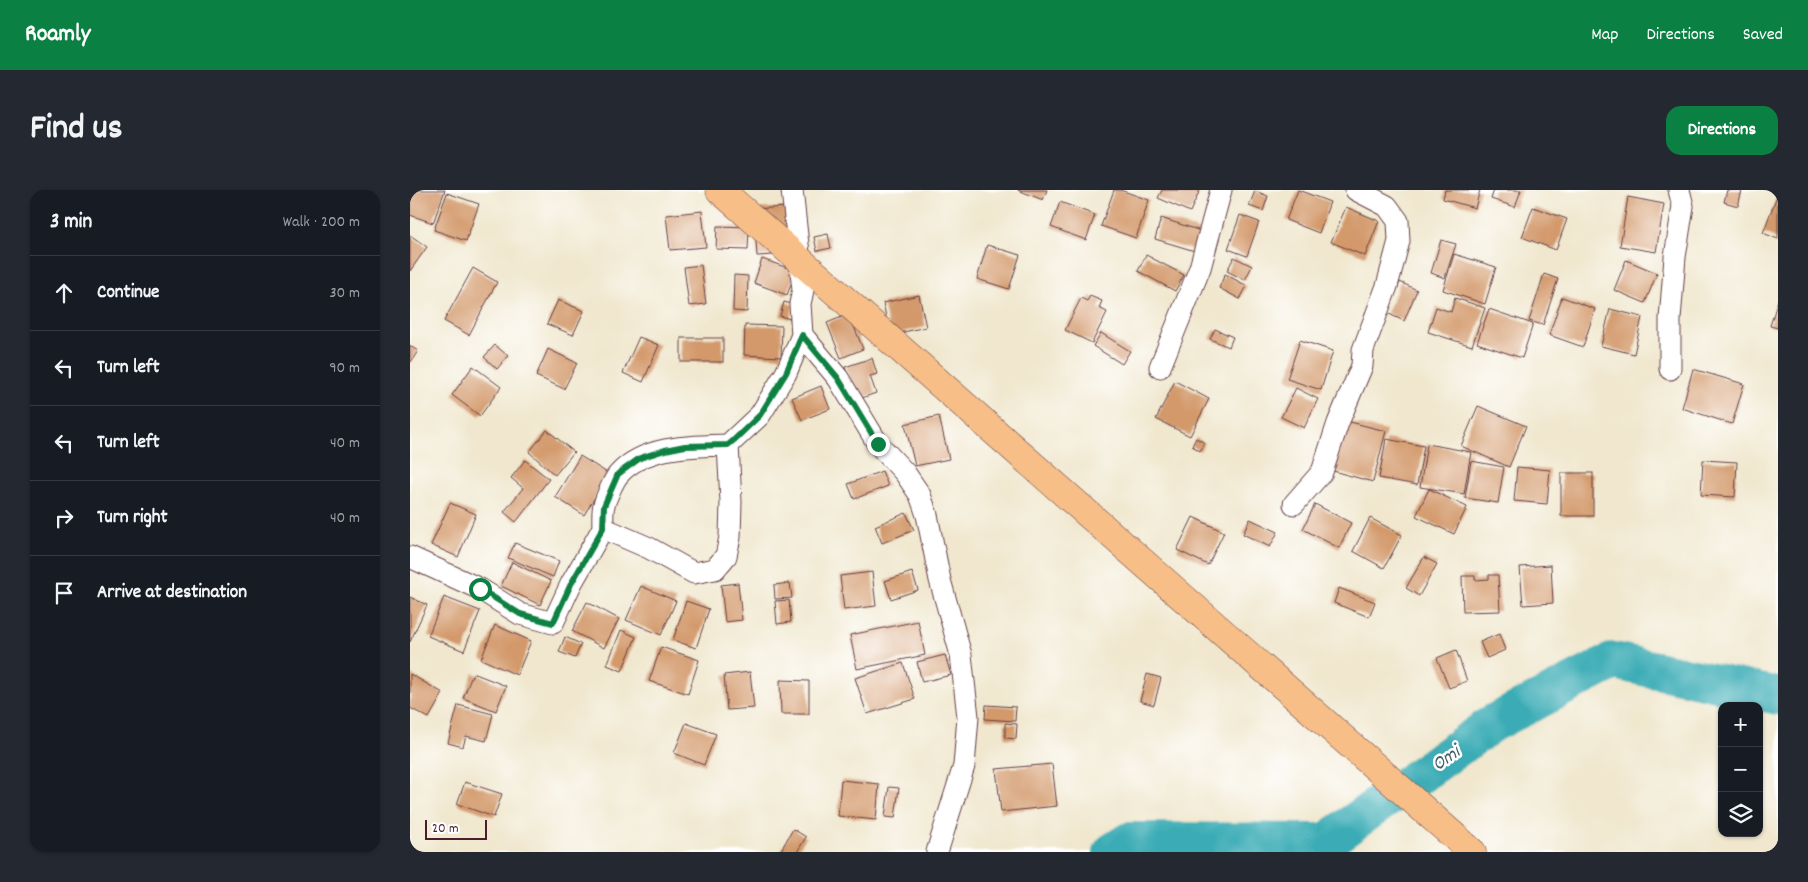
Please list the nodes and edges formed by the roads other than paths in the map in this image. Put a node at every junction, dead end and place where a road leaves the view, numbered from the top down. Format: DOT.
graph roads {
  1 [pos="720,190"];
  2 [pos="792,190"];
  3 [pos="1221,190"];
  4 [pos="1356,190"];
  5 [pos="1678,190"];
  6 [pos="802,335"];
  7 [pos="1160,367"];
  8 [pos="1670,369"];
  9 [pos="728,445"];
  10 [pos="1294,504"];
  11 [pos="603,528"];
  12 [pos="410,557"];
  13 [pos="937,852"];
  14 [pos="1472,852"];
  1 -- 14 [label="highway"];
  2 -- 6 [label="street"];
  3 -- 7 [label="street"];
  4 -- 10 [label="street"];
  5 -- 8 [label="street"];
  6 -- 9 [label="street"];
  6 -- 13 [label="street"];
  9 -- 11 [label="street"];
  9 -- 11 [label="street"];
  11 -- 12 [label="street"];
}
